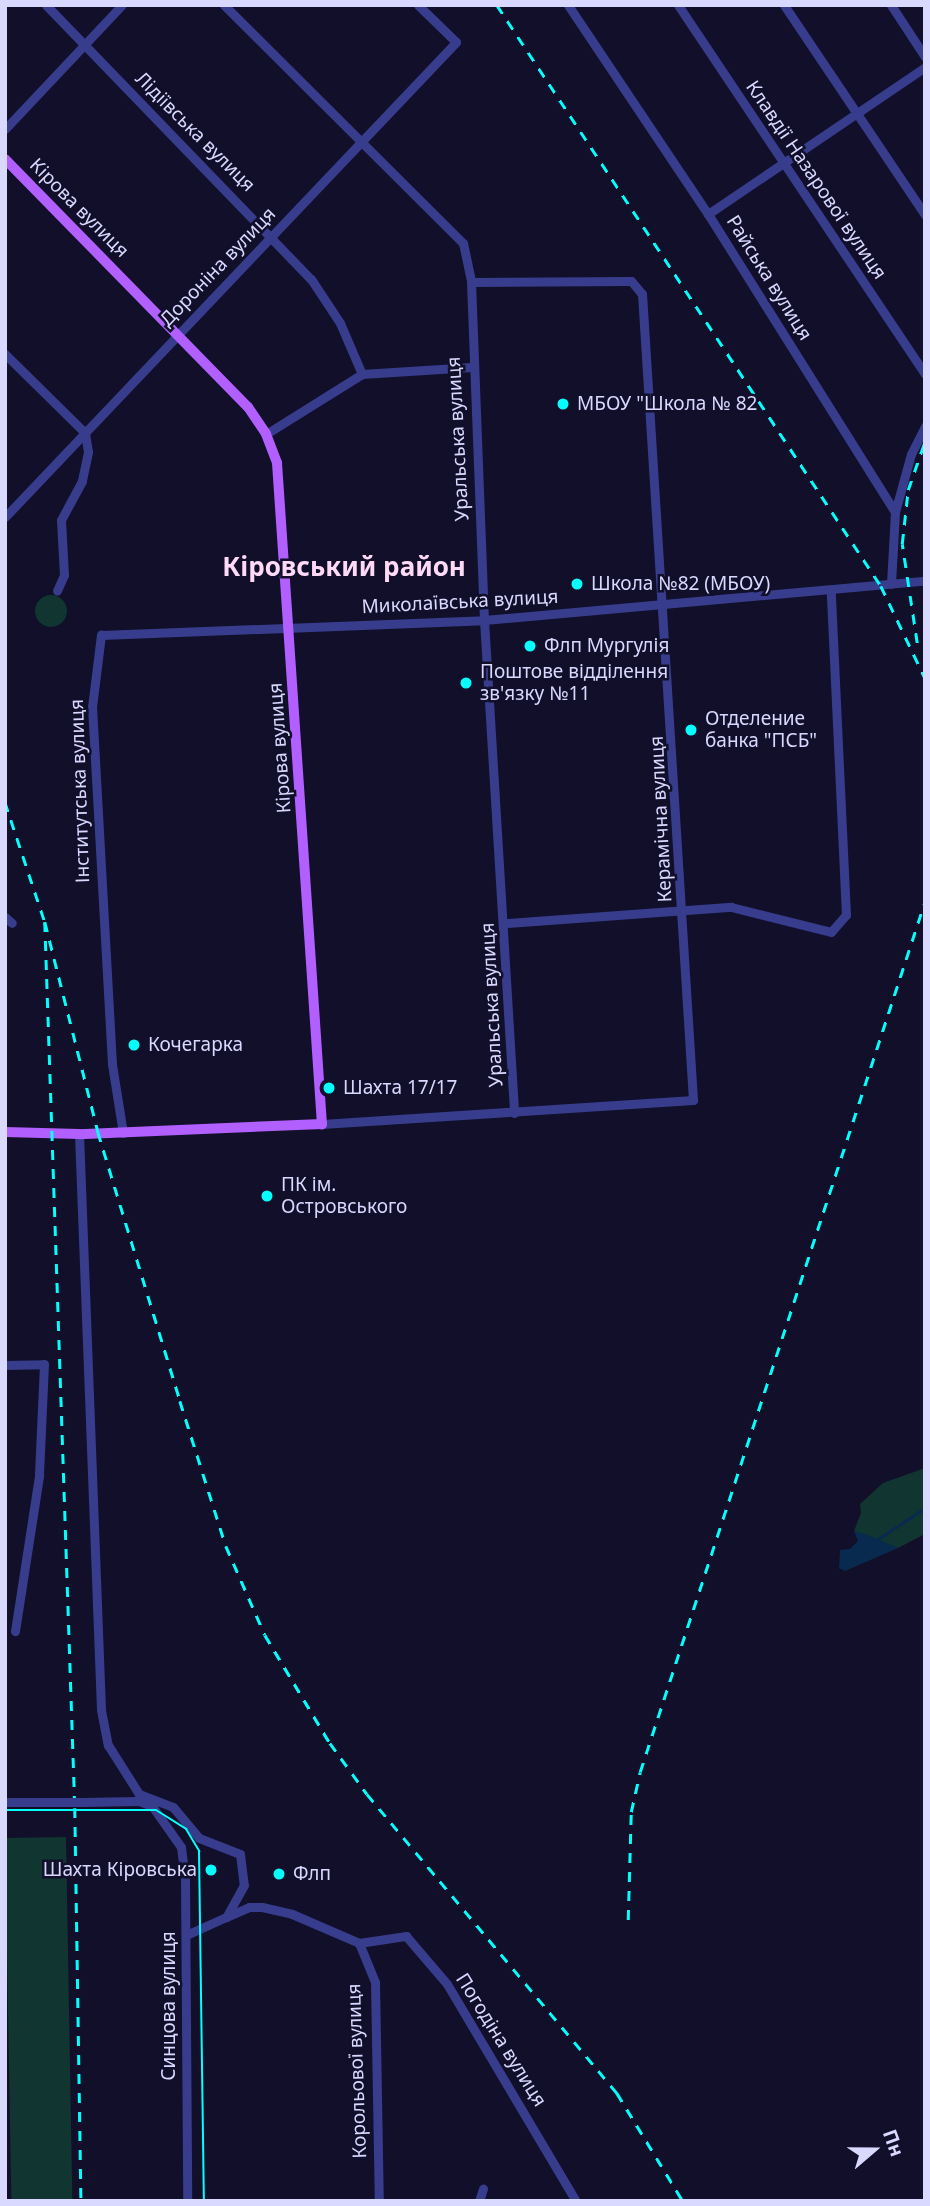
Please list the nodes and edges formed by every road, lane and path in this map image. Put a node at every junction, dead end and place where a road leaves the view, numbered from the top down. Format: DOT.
graph roads {
  1 [pos="46,5"];
  2 [pos="122,5"];
  3 [pos="224,5"];
  4 [pos="418,5"];
  5 [pos="568,5"];
  6 [pos="678,5"];
  7 [pos="784,5"];
  8 [pos="891,5"];
  9 [pos="85,45"];
  10 [pos="925,57"];
  11 [pos="925,67"];
  12 [pos="855,111"];
  13 [pos="5,130"];
  14 [pos="362,141"];
  15 [pos="5,159"];
  16 [pos="782,162"];
  17 [pos="708,214"];
  18 [pos="925,215"];
  19 [pos="273,235"];
  20 [pos="471,282"];
  21 [pos="180,333"];
  22 [pos="5,355"];
  23 [pos="472,367"];
  24 [pos="362,374"];
  25 [pos="925,374"];
  26 [pos="925,426"];
  27 [pos="85,433"];
  28 [pos="266,434"];
  29 [pos="895,512"];
  30 [pos="5,517"];
  31 [pos="925,581"];
  32 [pos="891,584"];
  33 [pos="57,591"];
  34 [pos="831,592"];
  35 [pos="665,606"];
  36 [pos="484,620"];
  37 [pos="289,628"];
  38 [pos="684,910"];
  39 [pos="506,923"];
  40 [pos="514,1113"];
  41 [pos="322,1124"];
  42 [pos="5,1132"];
  43 [pos="123,1133"];
  44 [pos="79,1135"];
  45 [pos="5,1365"];
  46 [pos="15,1631"];
  47 [pos="5,1802"];
  48 [pos="226,1917"];
  49 [pos="186,1935"];
  50 [pos="359,1944"];
  51 [pos="483,2189"];
  52 [pos="187,2201"];
  53 [pos="379,2201"];
  54 [pos="479,2201"];
  55 [pos="576,2201"];
  1 -- 9 [label="street, Лідіївська вулиця"];
  2 -- 9 [label="street"];
  3 -- 14 [label="street, Уральська вулиця"];
  4 -- 14 [label="street, Дороніна вулиця"];
  5 -- 17 [label="street, Райська вулиця"];
  6 -- 16 [label="street, Клавдії Назарової вулиця"];
  7 -- 12 [label="street"];
  8 -- 10 [label="street"];
  9 -- 13 [label="street"];
  9 -- 19 [label="street, Лідіївська вулиця"];
  11 -- 12 [label="street"];
  12 -- 16 [label="street"];
  12 -- 18 [label="street"];
  14 -- 19 [label="street, Дороніна вулиця"];
  14 -- 20 [label="street, Уральська вулиця"];
  15 -- 21 [label="main road, Кірова вулиця"];
  16 -- 17 [label="street"];
  16 -- 25 [label="street, Клавдії Назарової вулиця"];
  17 -- 29 [label="street, Райська вулиця"];
  19 -- 21 [label="street, Дороніна вулиця"];
  19 -- 24 [label="street, Лідіївська вулиця"];
  20 -- 23 [label="street, Уральська вулиця"];
  20 -- 35 [label="street, Керамічна вулиця"];
  21 -- 27 [label="street, Дороніна вулиця"];
  21 -- 28 [label="main road, Кірова вулиця"];
  22 -- 27 [label="street"];
  23 -- 24 [label="street"];
  23 -- 36 [label="street, Уральська вулиця"];
  24 -- 28 [label="street"];
  26 -- 29 [label="street"];
  27 -- 30 [label="street, Дороніна вулиця"];
  27 -- 33 [label="street"];
  28 -- 37 [label="main road, Кірова вулиця"];
  29 -- 32 [label="street"];
  31 -- 32 [label="street, Миколаївська вулиця"];
  32 -- 34 [label="street, Миколаївська вулиця"];
  34 -- 35 [label="street, Миколаївська вулиця"];
  34 -- 38 [label="street"];
  35 -- 36 [label="street, Миколаївська вулиця"];
  35 -- 38 [label="street, Керамічна вулиця"];
  36 -- 37 [label="street, Миколаївська вулиця"];
  36 -- 39 [label="street, Уральська вулиця"];
  37 -- 41 [label="main road, Кірова вулиця"];
  37 -- 43 [label="street, Інститутська вулиця"];
  38 -- 39 [label="street"];
  38 -- 40 [label="street, Керамічна вулиця"];
  39 -- 40 [label="street, Уральська вулиця"];
  40 -- 41 [label="street"];
  41 -- 43 [label="main road"];
  42 -- 44 [label="main road"];
  43 -- 44 [label="main road"];
  44 -- 48 [label="street"];
  45 -- 46 [label="street"];
  47 -- 49 [label="street, Синцова вулиця, bridge"];
  48 -- 49 [label="street"];
  48 -- 50 [label="street"];
  49 -- 52 [label="street, Синцова вулиця"];
  50 -- 53 [label="street, Корольової вулиця"];
  50 -- 55 [label="street, Погодіна вулиця"];
  51 -- 54 [label="street"];
}
